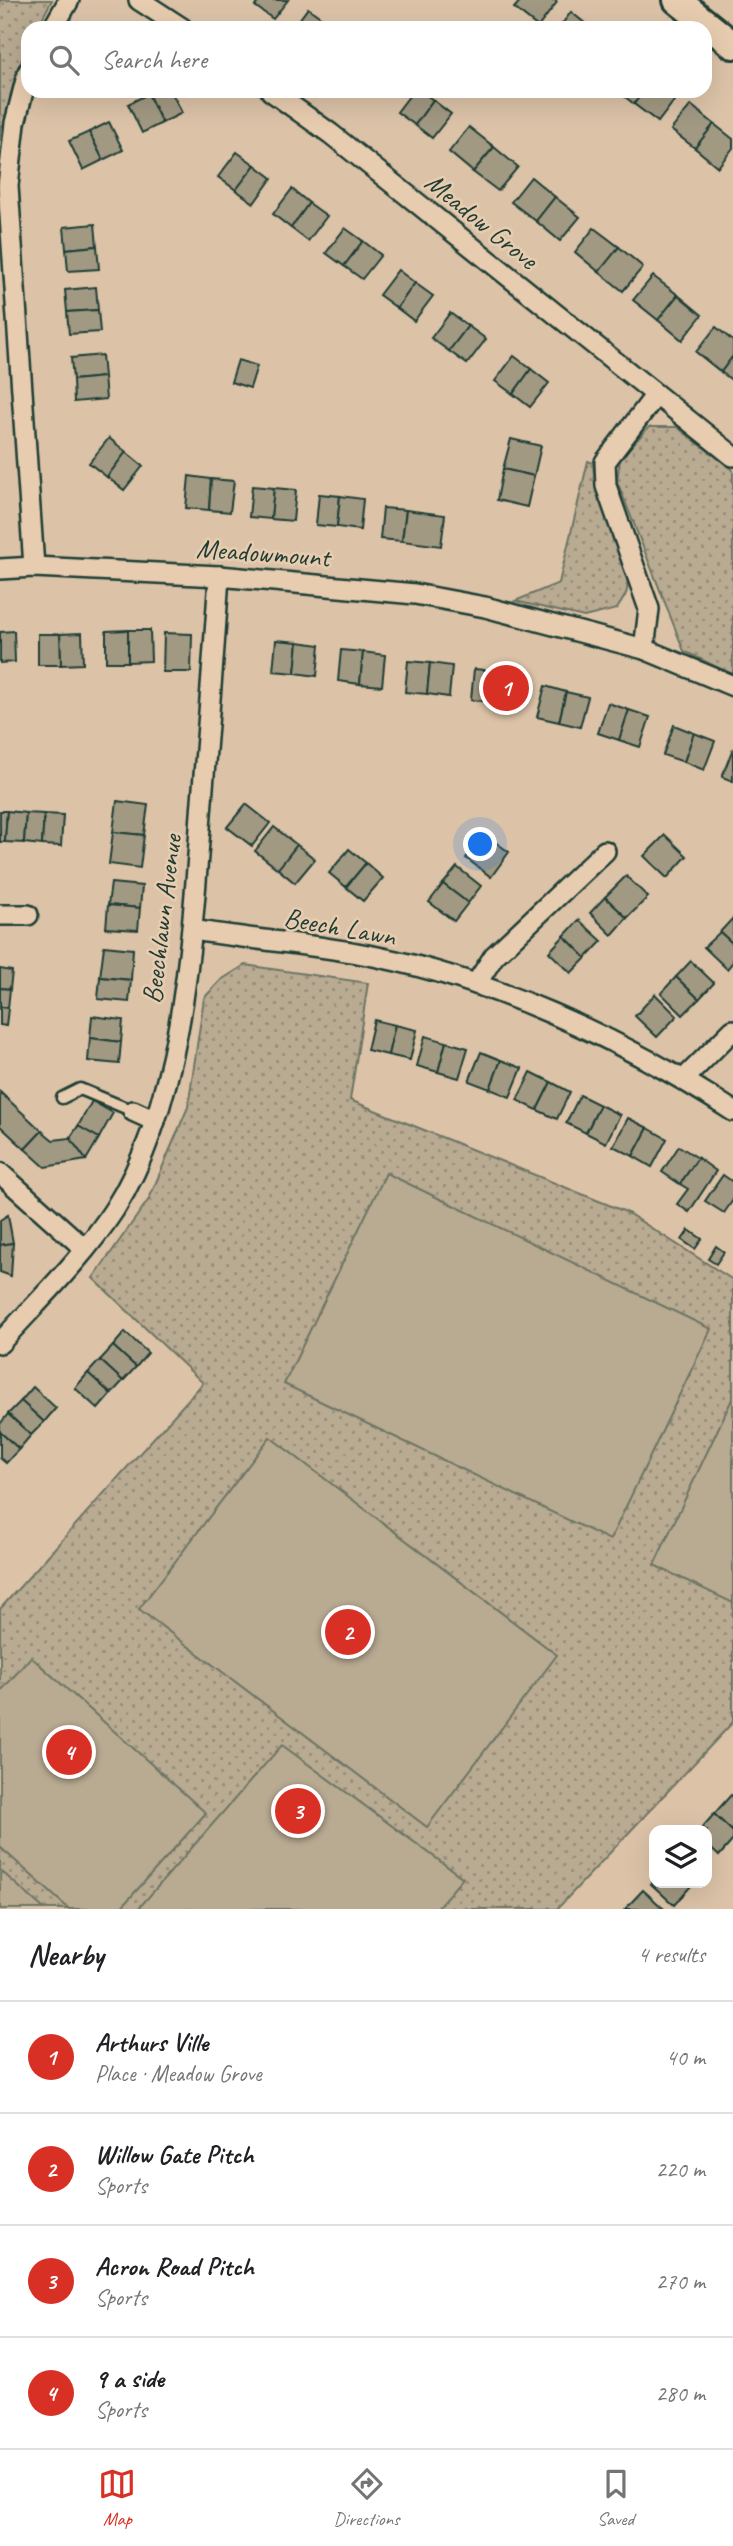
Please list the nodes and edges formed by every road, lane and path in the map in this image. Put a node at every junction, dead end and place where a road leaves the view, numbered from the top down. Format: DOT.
graph roads {
  1 [pos="69,0"];
  2 [pos="139,0"];
  3 [pos="677,0"];
  4 [pos="57,21"];
  5 [pos="171,21"];
  6 [pos="704,21"];
  7 [pos="712,28"];
  8 [pos="733,44"];
  9 [pos="21,98"];
  10 [pos="281,98"];
  11 [pos="4,186"];
  12 [pos="655,396"];
  13 [pos="733,456"];
  14 [pos="34,567"];
  15 [pos="0,569"];
  16 [pos="219,576"];
  17 [pos="644,649"];
  18 [pos="733,686"];
  19 [pos="605,851"];
  20 [pos="0,915"];
  21 [pos="27,915"];
  22 [pos="193,930"];
  23 [pos="476,984"];
  24 [pos="733,1030"];
  25 [pos="684,1079"];
  26 [pos="62,1098"];
  27 [pos="133,1111"];
  28 [pos="733,1111"];
  29 [pos="155,1121"];
  30 [pos="0,1173"];
  31 [pos="85,1249"];
  32 [pos="0,1343"];
  1 -- 4 [label="street"];
  2 -- 5 [label="street"];
  3 -- 6 [label="street"];
  7 -- 8 [label="street"];
  9 -- 11 [label="street"];
  10 -- 12 [label="street, Meadow Grove"];
  11 -- 14 [label="street"];
  12 -- 13 [label="street, Meadow Grove"];
  12 -- 17 [label="street"];
  14 -- 15 [label="street, Meadowmount"];
  14 -- 16 [label="street, Meadowmount"];
  16 -- 17 [label="street, Meadowmount"];
  16 -- 22 [label="street, Beechlawn Avenue"];
  17 -- 18 [label="street"];
  19 -- 23 [label="street"];
  20 -- 21 [label="street"];
  22 -- 23 [label="street, Beech Lawn"];
  22 -- 29 [label="street, Beechlawn Avenue"];
  23 -- 25 [label="street, Beech Lawn"];
  24 -- 25 [label="street"];
  25 -- 28 [label="street, Beech Lawn"];
  26 -- 27 [label="lane"];
  27 -- 29 [label="street"];
  29 -- 31 [label="street, Beechlawn Avenue"];
  30 -- 31 [label="street"];
  31 -- 32 [label="street, Beechlawn Avenue"];
}
